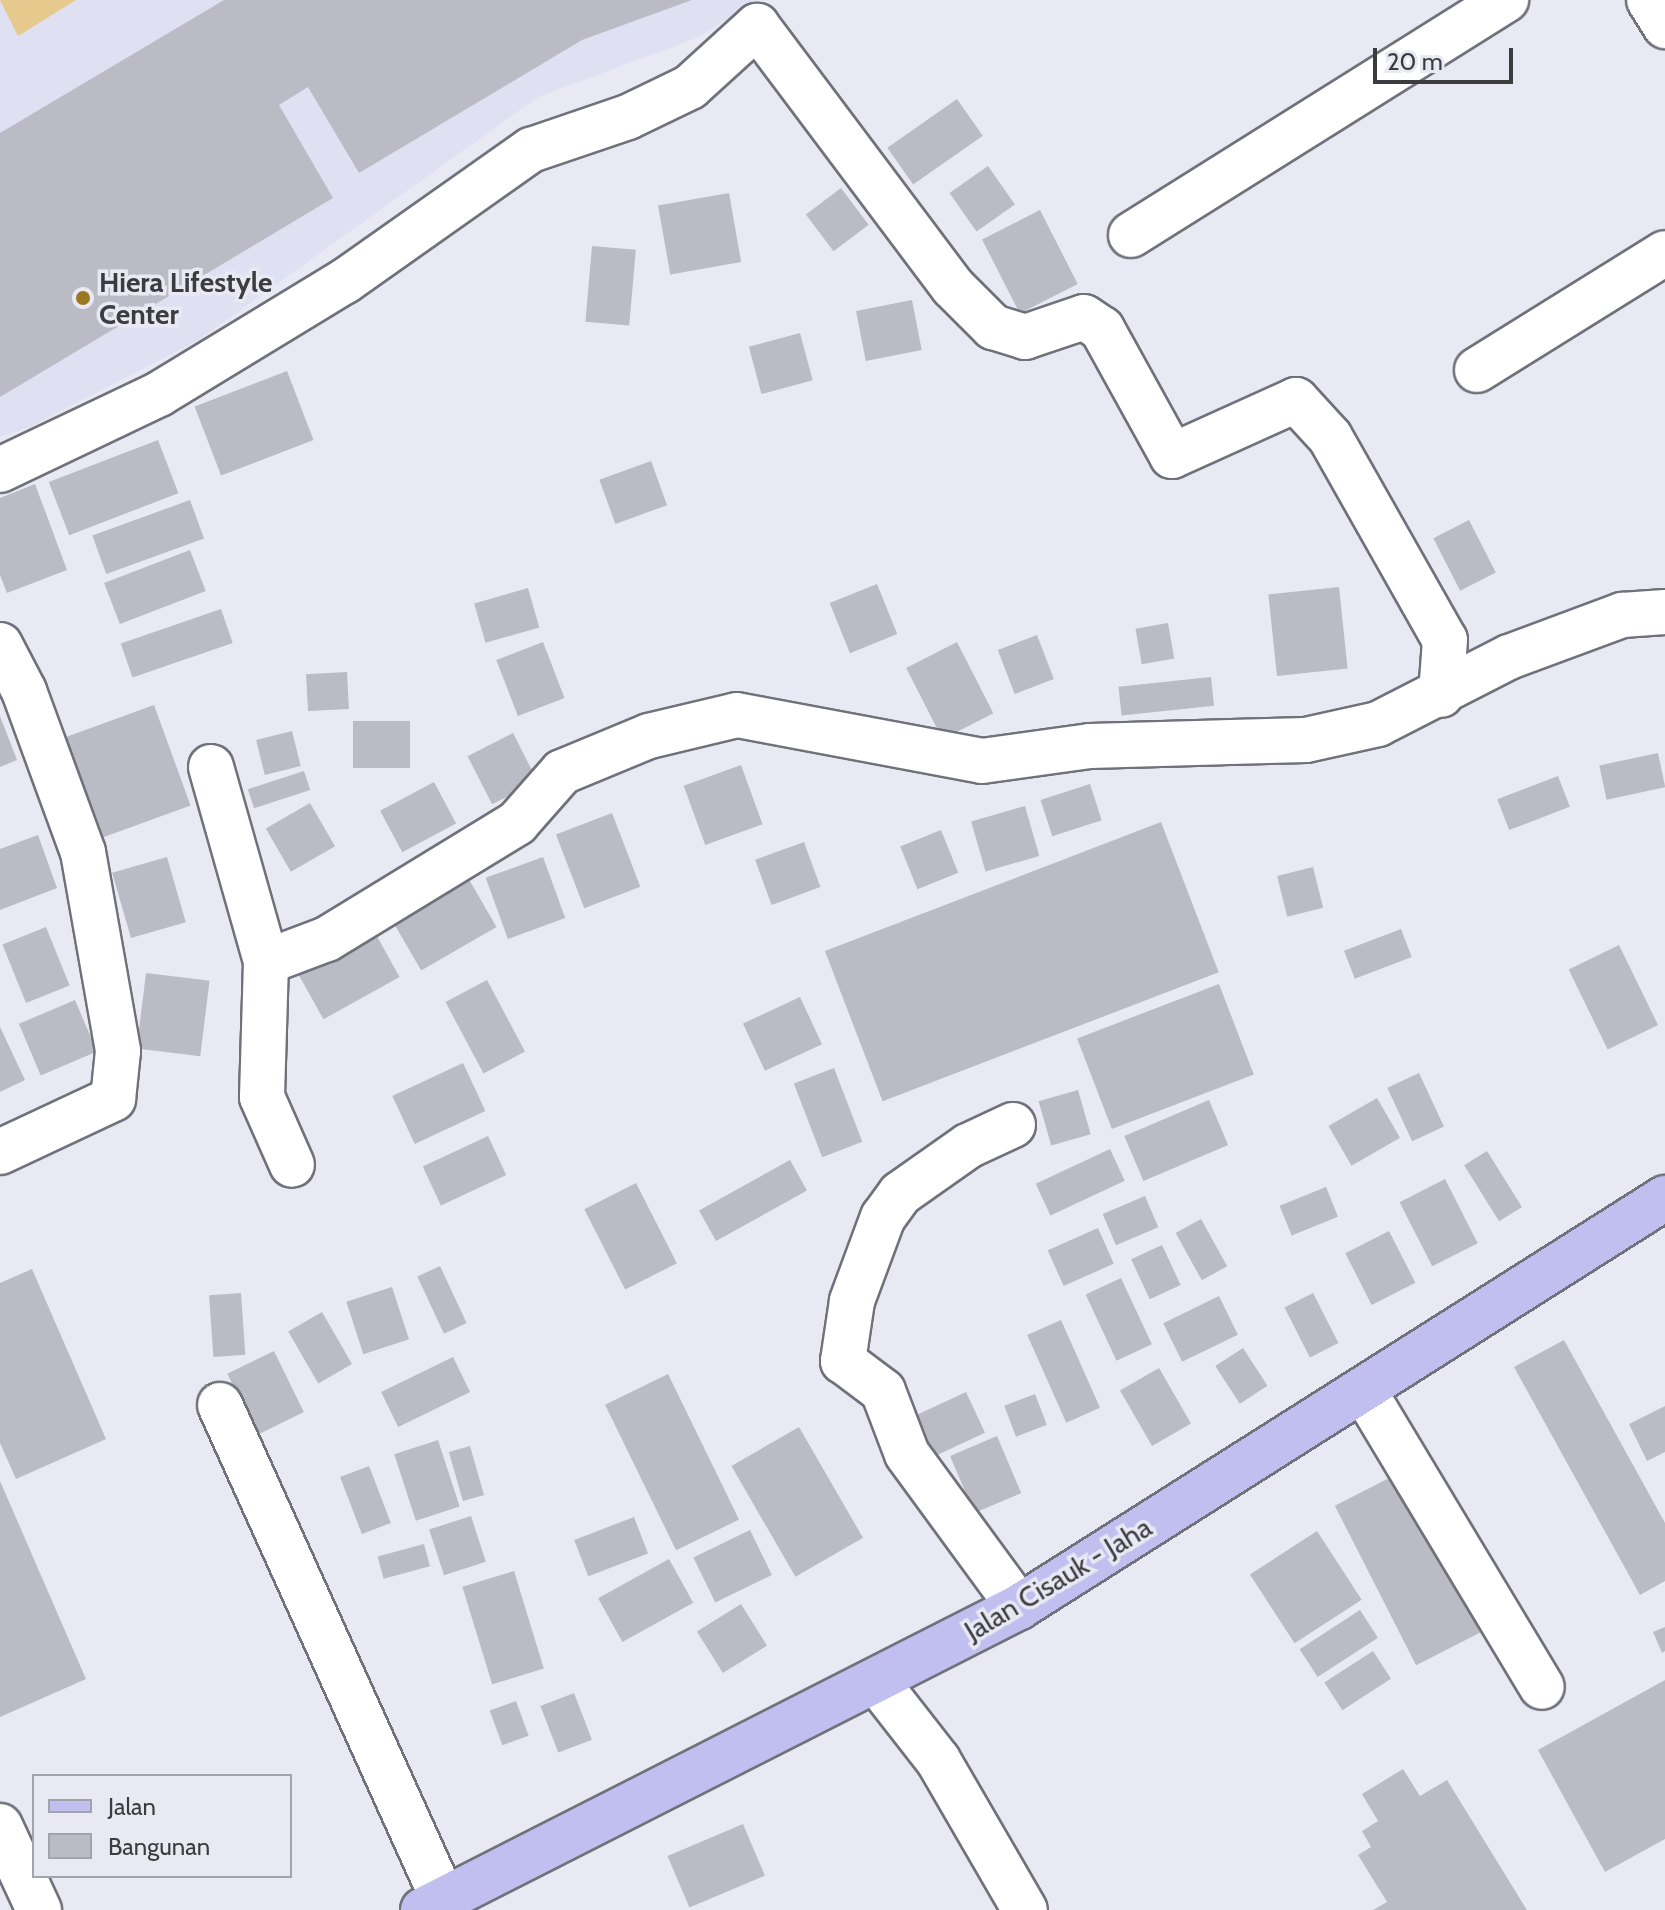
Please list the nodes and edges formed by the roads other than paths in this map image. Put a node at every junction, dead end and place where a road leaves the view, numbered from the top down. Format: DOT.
graph roads {
  1 [pos="1506,0"];
  2 [pos="1649,0"];
  3 [pos="1665,26"];
  4 [pos="1131,235"];
  5 [pos="1665,253"];
  6 [pos="1477,370"];
  7 [pos="0,470"];
  8 [pos="1665,612"];
  9 [pos="0,645"];
  10 [pos="1441,695"];
  11 [pos="211,767"];
  12 [pos="266,962"];
  13 [pos="1013,1125"];
  14 [pos="0,1152"];
  15 [pos="292,1165"];
  16 [pos="1665,1198"];
  17 [pos="1364,1391"];
  18 [pos="220,1405"];
  19 [pos="1019,1607"];
  20 [pos="877,1682"];
  21 [pos="1542,1687"];
  22 [pos="0,1826"];
  23 [pos="434,1905"];
  24 [pos="39,1910"];
  25 [pos="1025,1910"];
  1 -- 4 [label="street"];
  2 -- 3 [label="street"];
  5 -- 6 [label="street"];
  7 -- 10 [label="street"];
  8 -- 10 [label="street"];
  9 -- 14 [label="street"];
  10 -- 12 [label="street"];
  11 -- 12 [label="street"];
  12 -- 15 [label="street"];
  13 -- 19 [label="street"];
  16 -- 17 [label="main road, Jalan Cisauk - Jaha"];
  17 -- 19 [label="main road, Jalan Cisauk - Jaha"];
  17 -- 21 [label="street"];
  18 -- 23 [label="street"];
  19 -- 20 [label="main road, Jalan Cisauk - Jaha"];
  20 -- 23 [label="main road, Jalan Cisauk - Jaha"];
  20 -- 25 [label="street"];
  22 -- 24 [label="street"];
}
